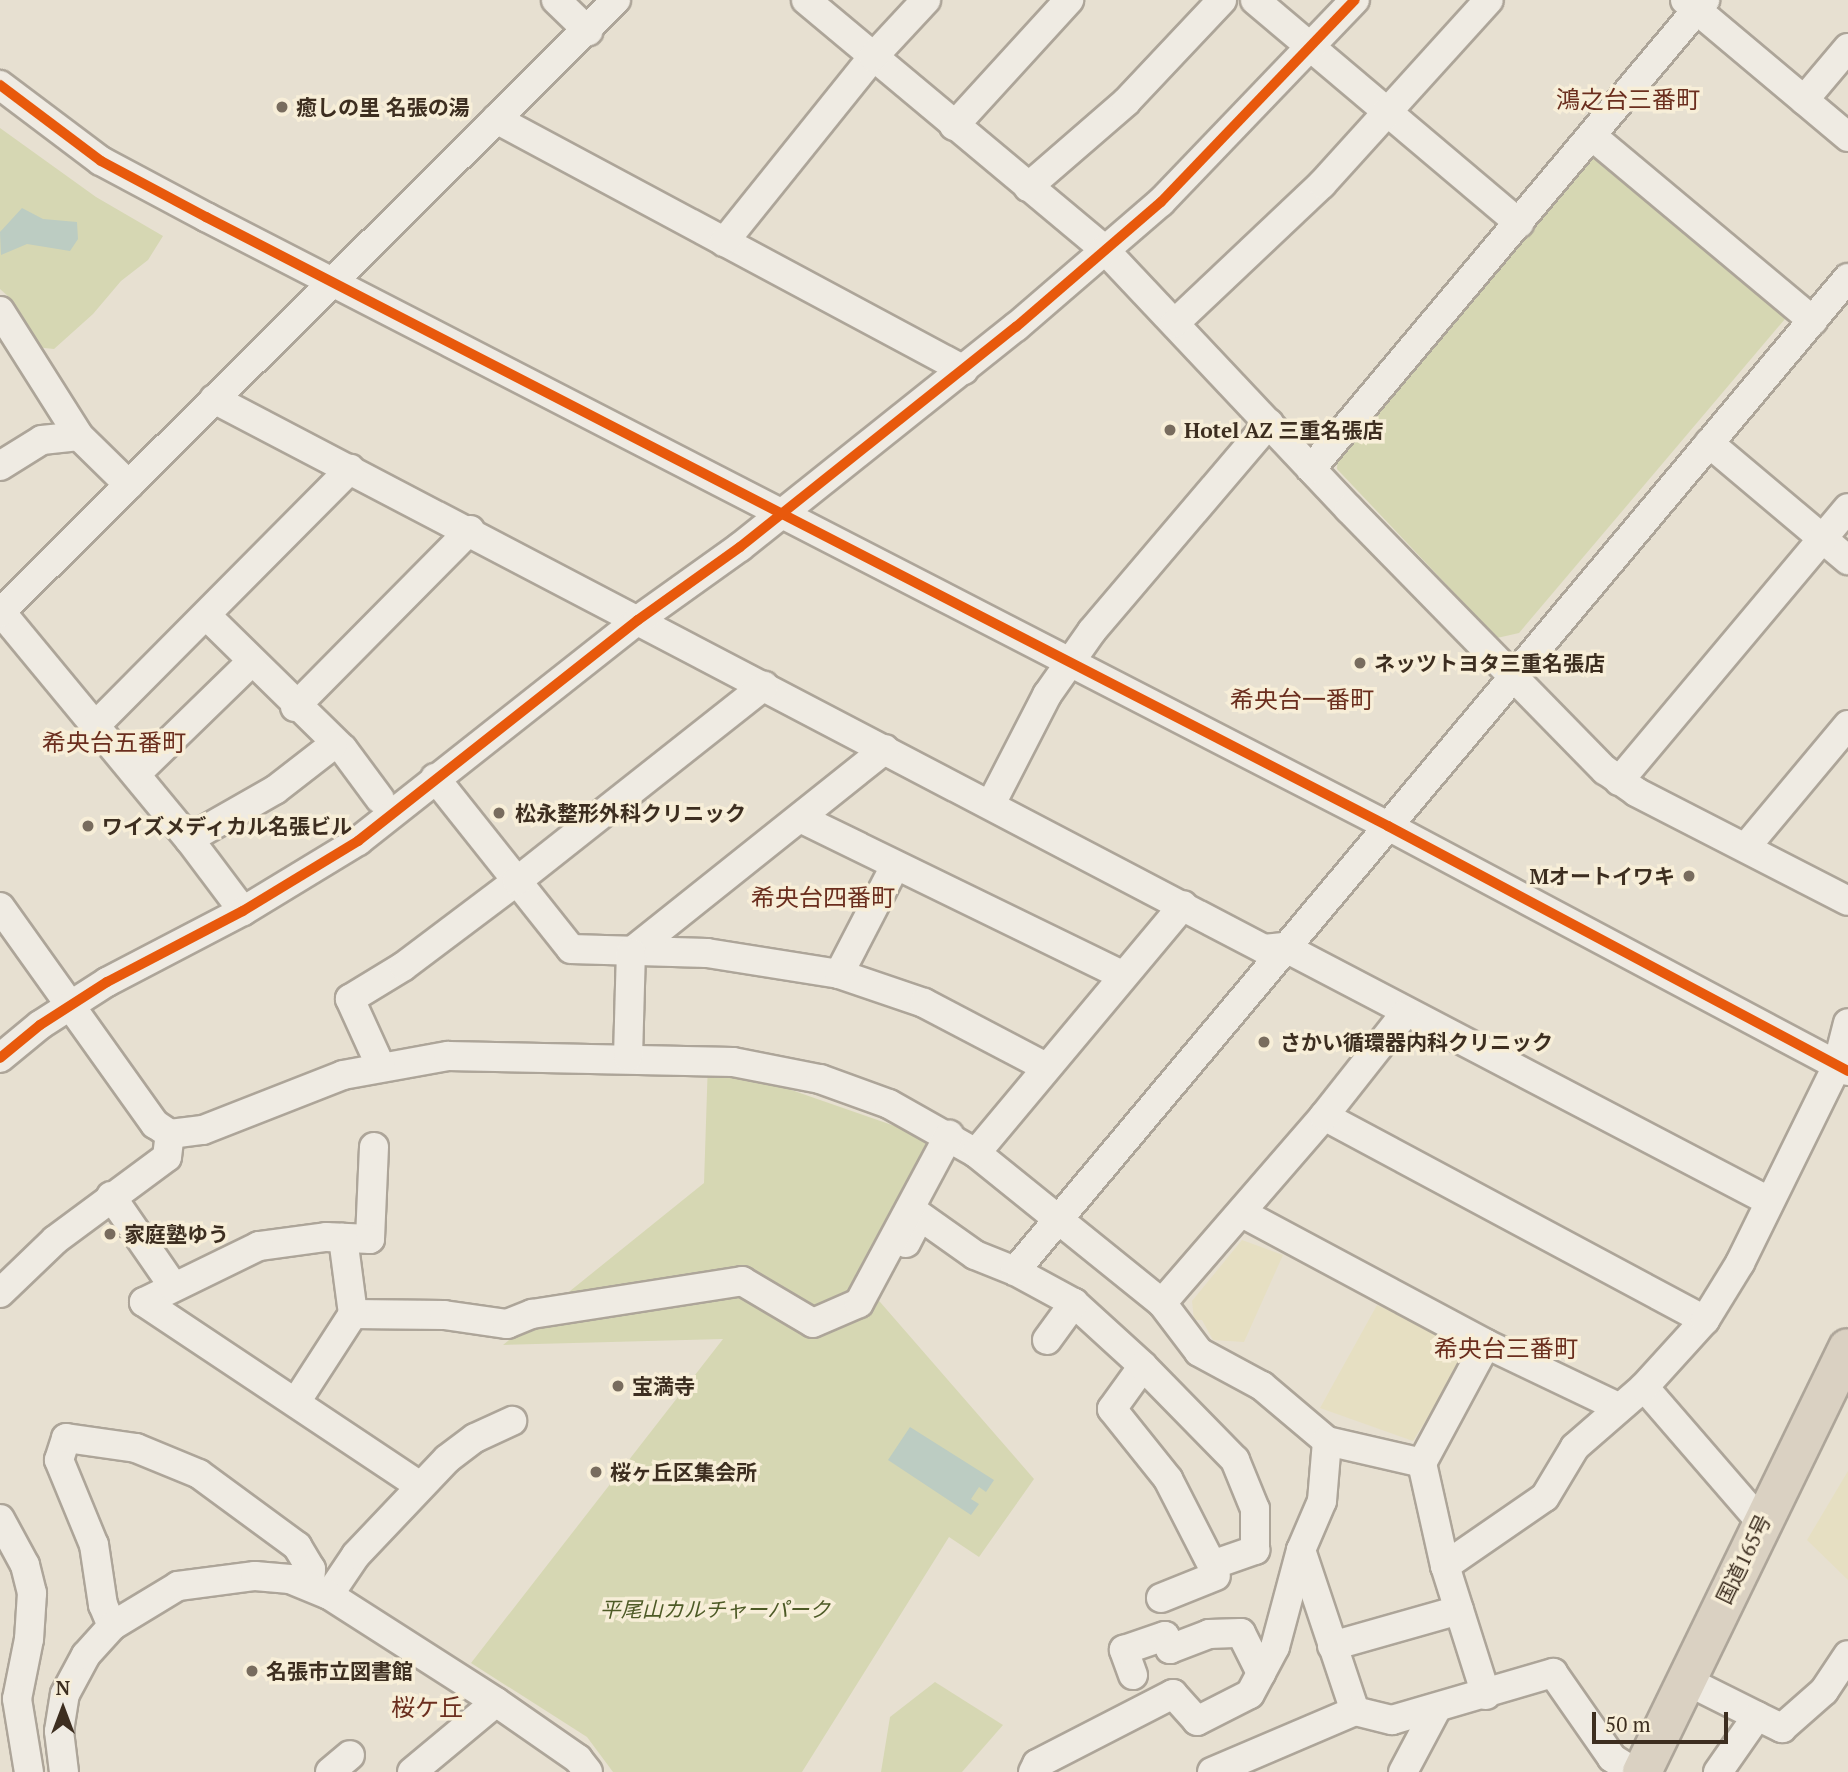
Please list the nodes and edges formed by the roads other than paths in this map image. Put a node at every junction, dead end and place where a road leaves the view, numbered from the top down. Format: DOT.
graph roads {
  1 [pos="556,0"];
  2 [pos="616,0"];
  3 [pos="806,0"];
  4 [pos="926,0"];
  5 [pos="1069,0"];
  6 [pos="1222,0"];
  7 [pos="1255,0"];
  8 [pos="1355,0"];
  9 [pos="1489,0"];
  10 [pos="1696,3"];
  11 [pos="588,31"];
  12 [pos="1312,48"];
  13 [pos="1848,48"];
  14 [pos="873,57"];
  15 [pos="0,85"];
  16 [pos="1804,100"];
  17 [pos="1386,111"];
  18 [pos="496,119"];
  19 [pos="954,126"];
  20 [pos="1592,136"];
  21 [pos="1848,137"];
  22 [pos="1028,187"];
  23 [pos="1519,223"];
  24 [pos="724,242"];
  25 [pos="1104,249"];
  26 [pos="1848,278"];
  27 [pos="334,283"];
  28 [pos="0,311"];
  29 [pos="1813,321"];
  30 [pos="1175,323"];
  31 [pos="964,370"];
  32 [pos="214,399"];
  33 [pos="1269,423"];
  34 [pos="79,436"];
  35 [pos="1709,443"];
  36 [pos="0,467"];
  37 [pos="351,469"];
  38 [pos="1311,469"];
  39 [pos="129,485"];
  40 [pos="1848,508"];
  41 [pos="783,513"];
  42 [pos="470,530"];
  43 [pos="1822,538"];
  44 [pos="1848,560"];
  45 [pos="0,613"];
  46 [pos="207,615"];
  47 [pos="638,620"];
  48 [pos="250,663"];
  49 [pos="1069,665"];
  50 [pos="1511,678"];
  51 [pos="764,685"];
  52 [pos="295,706"];
  53 [pos="96,725"];
  54 [pos="1848,725"];
  55 [pos="333,745"];
  56 [pos="885,748"];
  57 [pos="136,774"];
  58 [pos="435,778"];
  59 [pos="1619,781"];
  60 [pos="380,799"];
  61 [pos="991,804"];
  62 [pos="800,818"];
  63 [pos="1388,826"];
  64 [pos="189,839"];
  65 [pos="1746,847"];
  66 [pos="894,868"];
  67 [pos="517,881"];
  68 [pos="1848,901"];
  69 [pos="1183,905"];
  70 [pos="0,907"];
  71 [pos="243,911"];
  72 [pos="1284,947"];
  73 [pos="631,952"];
  74 [pos="839,974"];
  75 [pos="1122,975"];
  76 [pos="71,1005"];
  77 [pos="1406,1012"];
  78 [pos="1848,1023"];
  79 [pos="628,1057"];
  80 [pos="0,1058"];
  81 [pos="381,1067"];
  82 [pos="1046,1067"];
  83 [pos="1842,1069"];
  84 [pos="1324,1116"];
  85 [pos="170,1134"];
  86 [pos="949,1135"];
  87 [pos="374,1147"];
  88 [pos="976,1153"];
  89 [pos="111,1196"];
  90 [pos="1767,1200"];
  91 [pos="1242,1213"];
  92 [pos="1059,1215"];
  93 [pos="343,1238"];
  94 [pos="1015,1271"];
  95 [pos="173,1286"];
  96 [pos="0,1293"];
  97 [pos="1074,1303"];
  98 [pos="1162,1303"];
  99 [pos="853,1305"];
  100 [pos="354,1314"];
  101 [pos="1705,1320"];
  102 [pos="1047,1340"];
  103 [pos="1486,1344"];
  104 [pos="1848,1348"];
  105 [pos="1143,1366"];
  106 [pos="1644,1387"];
  107 [pos="296,1402"];
  108 [pos="1618,1407"];
  109 [pos="512,1421"];
  110 [pos="1327,1441"];
  111 [pos="1422,1463"];
  112 [pos="420,1486"];
  113 [pos="0,1519"];
  114 [pos="1761,1522"];
  115 [pos="1301,1550"];
  116 [pos="1445,1566"];
  117 [pos="1217,1578"];
  118 [pos="320,1590"];
  119 [pos="1161,1598"];
  120 [pos="1459,1609"];
  121 [pos="112,1626"];
  122 [pos="1332,1646"];
  123 [pos="1848,1655"];
  124 [pos="1261,1673"];
  125 [pos="1133,1675"];
  126 [pos="1685,1681"];
  127 [pos="1486,1695"];
  128 [pos="496,1702"];
  129 [pos="1437,1709"];
  130 [pos="1355,1711"];
  131 [pos="1757,1716"];
  132 [pos="29,1772"];
  133 [pos="64,1772"];
  134 [pos="412,1772"];
  135 [pos="588,1772"];
  136 [pos="1034,1772"];
  137 [pos="1212,1772"];
  138 [pos="1404,1772"];
  139 [pos="1634,1772"];
  140 [pos="1642,1772"];
  141 [pos="1718,1772"];
  1 -- 11 [label="street"];
  2 -- 11 [label="street"];
  3 -- 14 [label="street"];
  4 -- 14 [label="street"];
  5 -- 19 [label="street"];
  6 -- 22 [label="street"];
  7 -- 12 [label="street"];
  8 -- 12 [label="street"];
  9 -- 17 [label="street"];
  10 -- 16 [label="street"];
  10 -- 20 [label="street"];
  11 -- 18 [label="street"];
  12 -- 17 [label="street"];
  12 -- 25 [label="street"];
  13 -- 16 [label="street"];
  14 -- 19 [label="street"];
  14 -- 24 [label="street"];
  15 -- 27 [label="street"];
  16 -- 21 [label="street"];
  17 -- 23 [label="street"];
  17 -- 30 [label="street"];
  18 -- 24 [label="street"];
  18 -- 27 [label="street"];
  19 -- 22 [label="street"];
  20 -- 23 [label="street"];
  20 -- 29 [label="street"];
  22 -- 25 [label="street"];
  23 -- 38 [label="street"];
  24 -- 31 [label="street"];
  25 -- 30 [label="street"];
  25 -- 31 [label="street"];
  26 -- 29 [label="street"];
  27 -- 32 [label="street"];
  27 -- 41 [label="street"];
  28 -- 34 [label="street"];
  29 -- 35 [label="street"];
  30 -- 33 [label="street"];
  31 -- 41 [label="street"];
  32 -- 37 [label="street"];
  32 -- 39 [label="street"];
  33 -- 38 [label="street"];
  33 -- 49 [label="street"];
  34 -- 36 [label="street"];
  34 -- 39 [label="street"];
  35 -- 43 [label="street"];
  35 -- 50 [label="street"];
  37 -- 42 [label="street"];
  37 -- 46 [label="street"];
  38 -- 50 [label="street"];
  39 -- 45 [label="street"];
  40 -- 43 [label="street"];
  41 -- 47 [label="street"];
  41 -- 49 [label="street"];
  42 -- 47 [label="street"];
  42 -- 52 [label="street"];
  43 -- 44 [label="street"];
  43 -- 59 [label="street"];
  45 -- 53 [label="street"];
  46 -- 48 [label="street"];
  46 -- 53 [label="street"];
  47 -- 51 [label="street"];
  47 -- 58 [label="street"];
  48 -- 52 [label="street"];
  48 -- 57 [label="street"];
  49 -- 61 [label="street"];
  49 -- 63 [label="street"];
  50 -- 59 [label="street"];
  50 -- 63 [label="street"];
  51 -- 56 [label="street"];
  51 -- 67 [label="street"];
  52 -- 55 [label="street"];
  53 -- 57 [label="street"];
  54 -- 65 [label="street"];
  55 -- 60 [label="street"];
  55 -- 64 [label="street"];
  56 -- 61 [label="street"];
  56 -- 62 [label="street"];
  57 -- 64 [label="street"];
  58 -- 67 [label="street"];
  58 -- 71 [label="street"];
  59 -- 65 [label="street"];
  61 -- 69 [label="street"];
  62 -- 66 [label="street"];
  62 -- 73 [label="street"];
  63 -- 72 [label="street"];
  63 -- 83 [label="street"];
  64 -- 71 [label="street"];
  65 -- 68 [label="street"];
  66 -- 74 [label="street"];
  66 -- 75 [label="street"];
  67 -- 73 [label="street"];
  67 -- 81 [label="street"];
  69 -- 72 [label="street"];
  69 -- 75 [label="street"];
  70 -- 76 [label="street"];
  71 -- 76 [label="street"];
  72 -- 77 [label="street"];
  72 -- 92 [label="street"];
  73 -- 74 [label="street"];
  73 -- 79 [label="street"];
  74 -- 82 [label="street"];
  75 -- 82 [label="street"];
  76 -- 80 [label="street"];
  76 -- 85 [label="street"];
  77 -- 84 [label="street"];
  77 -- 90 [label="street"];
  78 -- 83 [label="street"];
  79 -- 81 [label="street"];
  79 -- 86 [label="street"];
  81 -- 85 [label="street"];
  82 -- 88 [label="street"];
  83 -- 90 [label="street"];
  84 -- 91 [label="street"];
  84 -- 101 [label="street"];
  85 -- 89 [label="street"];
  86 -- 88 [label="street"];
  86 -- 99 [label="street"];
  87 -- 93 [label="street"];
  88 -- 92 [label="street"];
  89 -- 95 [label="street"];
  89 -- 96 [label="street"];
  90 -- 101 [label="street"];
  91 -- 98 [label="street"];
  91 -- 103 [label="street"];
  92 -- 94 [label="street"];
  92 -- 98 [label="street"];
  93 -- 95 [label="street"];
  93 -- 100 [label="street"];
  94 -- 97 [label="street"];
  94 -- 99 [label="street"];
  95 -- 107 [label="street"];
  97 -- 102 [label="street"];
  97 -- 105 [label="street"];
  98 -- 110 [label="street"];
  99 -- 100 [label="street"];
  100 -- 107 [label="street"];
  101 -- 106 [label="street"];
  103 -- 108 [label="street"];
  103 -- 111 [label="street"];
  104 -- 114 [label="highway, 国道165号"];
  105 -- 117 [label="street"];
  105 -- 117 [label="street"];
  106 -- 108 [label="street"];
  106 -- 114 [label="street"];
  107 -- 112 [label="street"];
  108 -- 116 [label="street"];
  109 -- 112 [label="street"];
  110 -- 111 [label="street"];
  110 -- 115 [label="street"];
  111 -- 116 [label="street"];
  112 -- 118 [label="street"];
  113 -- 132 [label="street"];
  114 -- 126 [label="highway, 国道165号"];
  115 -- 122 [label="street"];
  115 -- 124 [label="street"];
  116 -- 120 [label="street"];
  117 -- 119 [label="street"];
  118 -- 121 [label="street"];
  118 -- 121 [label="street"];
  118 -- 128 [label="street"];
  120 -- 122 [label="street"];
  120 -- 127 [label="street"];
  121 -- 133 [label="street"];
  122 -- 130 [label="street"];
  123 -- 131 [label="street"];
  124 -- 125 [label="street"];
  124 -- 136 [label="street"];
  126 -- 131 [label="street"];
  126 -- 140 [label="highway, 国道165号"];
  127 -- 129 [label="street"];
  127 -- 139 [label="street"];
  128 -- 134 [label="street"];
  128 -- 135 [label="street"];
  129 -- 130 [label="street"];
  129 -- 138 [label="street"];
  130 -- 137 [label="street"];
  131 -- 141 [label="street"];
}
